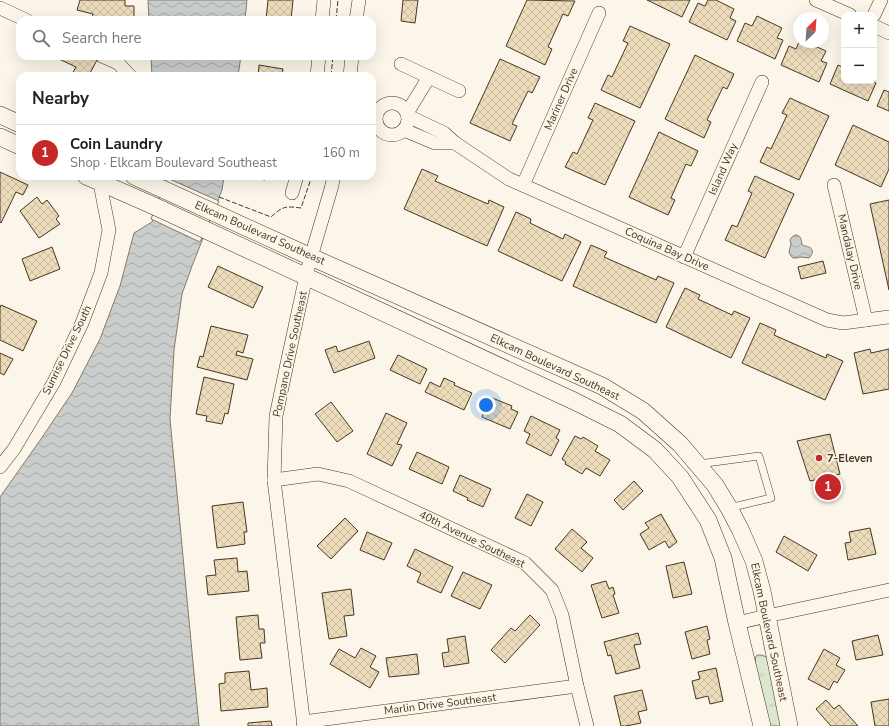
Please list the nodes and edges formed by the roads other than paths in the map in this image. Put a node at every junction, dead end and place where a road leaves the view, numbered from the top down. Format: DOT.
graph roads {
  1 [pos="324,0"];
  2 [pos="359,0"];
  3 [pos="816,0"];
  4 [pos="880,0"];
  5 [pos="0,8"];
  6 [pos="843,12"];
  7 [pos="875,12"];
  8 [pos="599,13"];
  9 [pos="17,16"];
  10 [pos="322,16"];
  11 [pos="357,16"];
  12 [pos="877,27"];
  13 [pos="889,33"];
  14 [pos="111,60"];
  15 [pos="319,60"];
  16 [pos="352,60"];
  17 [pos="401,64"];
  18 [pos="126,72"];
  19 [pos="317,72"];
  20 [pos="350,72"];
  21 [pos="429,77"];
  22 [pos="762,82"];
  23 [pos="459,91"];
  24 [pos="376,114"];
  25 [pos="0,115"];
  26 [pos="408,115"];
  27 [pos="376,121"];
  28 [pos="16,122"];
  29 [pos="404,130"];
  30 [pos="0,137"];
  31 [pos="455,143"];
  32 [pos="16,144"];
  33 [pos="96,180"];
  34 [pos="100,180"];
  35 [pos="143,180"];
  36 [pos="296,180"];
  37 [pos="333,180"];
  38 [pos="523,185"];
  39 [pos="834,185"];
  40 [pos="292,193"];
  41 [pos="311,257"];
  42 [pos="684,257"];
  43 [pos="306,276"];
  44 [pos="889,317"];
  45 [pos="866,320"];
  46 [pos="480,332"];
  47 [pos="471,353"];
  48 [pos="697,464"];
  49 [pos="0,467"];
  50 [pos="680,477"];
  51 [pos="274,480"];
  52 [pos="729,508"];
  53 [pos="889,590"];
  54 [pos="766,616"];
  55 [pos="737,623"];
  56 [pos="577,686"];
  57 [pos="304,724"];
  58 [pos="587,726"];
  59 [pos="762,726"];
  60 [pos="789,726"];
  1 -- 10 [label="street"];
  2 -- 11 [label="street"];
  3 -- 6 [label="street"];
  4 -- 7 [label="street"];
  5 -- 9 [label="street"];
  8 -- 38 [label="street, Mariner Drive"];
  12 -- 13 [label="street"];
  14 -- 18 [label="street"];
  15 -- 19 [label="street"];
  16 -- 20 [label="street"];
  17 -- 21 [label="street"];
  21 -- 23 [label="street"];
  21 -- 26 [label="street"];
  22 -- 42 [label="street, Island Way"];
  24 -- 26 [label="street, Coquina Bay Drive"];
  25 -- 28 [label="street"];
  26 -- 29 [label="street"];
  26 -- 31 [label="street, Coquina Bay Drive"];
  27 -- 29 [label="street, Coquina Bay Drive"];
  29 -- 31 [label="street"];
  30 -- 32 [label="street"];
  31 -- 38 [label="street, Coquina Bay Drive"];
  33 -- 49 [label="street, Sunrise Drive South"];
  34 -- 43 [label="street, Elkcam Boulevard Southeast"];
  35 -- 41 [label="street, Elkcam Boulevard Southeast"];
  36 -- 40 [label="street"];
  37 -- 41 [label="street, Pompano Drive Southeast"];
  38 -- 42 [label="street, Coquina Bay Drive"];
  39 -- 45 [label="street, Mandalay Drive"];
  41 -- 43 [label="street, Pompano Drive Southeast"];
  41 -- 46 [label="street, Elkcam Boulevard Southeast"];
  42 -- 45 [label="street, Coquina Bay Drive"];
  43 -- 47 [label="street, Elkcam Boulevard Southeast"];
  43 -- 51 [label="street, Pompano Drive Southeast"];
  44 -- 45 [label="street, Coquina Bay Drive"];
  46 -- 47 [label="street"];
  46 -- 48 [label="street, Elkcam Boulevard Southeast"];
  47 -- 50 [label="street, Elkcam Boulevard Southeast"];
  48 -- 50 [label="street"];
  48 -- 52 [label="street, Elkcam Boulevard Southeast"];
  48 -- 52 [label="lane"];
  50 -- 55 [label="street, Elkcam Boulevard Southeast"];
  51 -- 56 [label="street, 40th Avenue Southeast"];
  51 -- 57 [label="street, Pompano Drive Southeast"];
  52 -- 54 [label="street, Elkcam Boulevard Southeast"];
  53 -- 54 [label="street"];
  54 -- 55 [label="street"];
  54 -- 60 [label="street, Elkcam Boulevard Southeast"];
  55 -- 59 [label="street, Elkcam Boulevard Southeast"];
  56 -- 57 [label="street, Marlin Drive Southeast"];
  56 -- 58 [label="street, 40th Avenue Southeast"];
}
